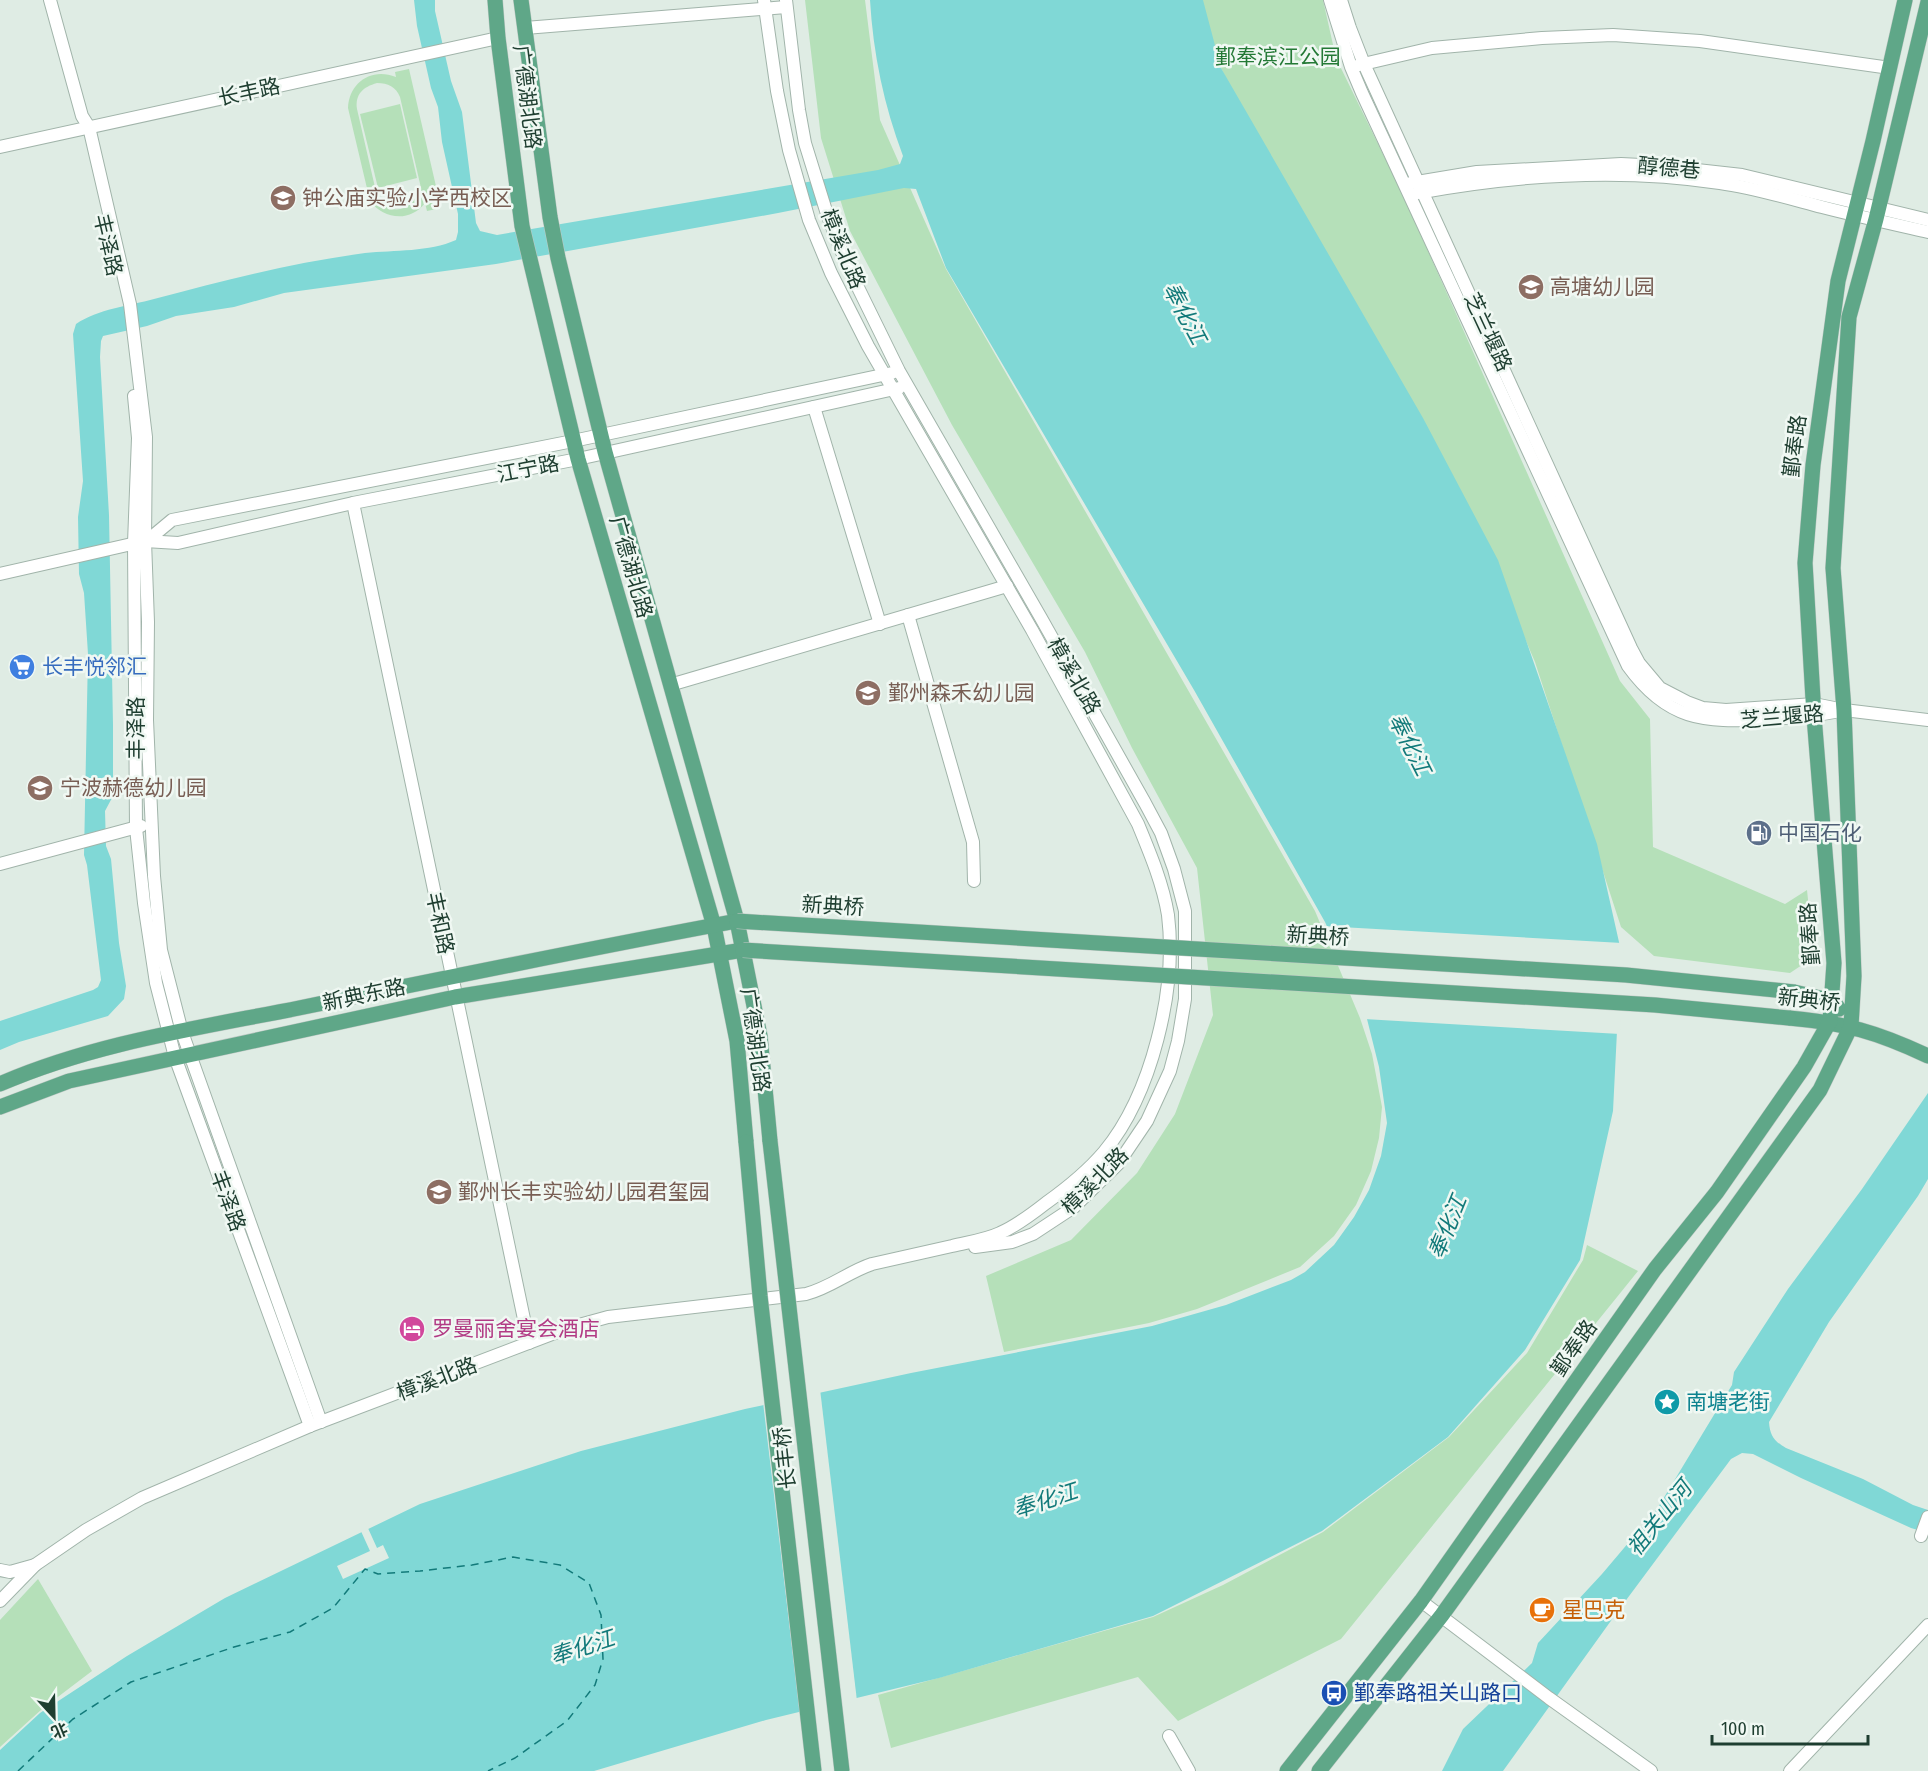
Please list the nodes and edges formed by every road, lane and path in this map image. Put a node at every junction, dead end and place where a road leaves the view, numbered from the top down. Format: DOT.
graph roads {
  1 [pos="50,0"];
  2 [pos="495,0"];
  3 [pos="521,0"];
  4 [pos="1330,0"];
  5 [pos="1341,0"];
  6 [pos="1905,0"];
  7 [pos="1928,2"];
  8 [pos="764,4"];
  9 [pos="786,4"];
  10 [pos="525,28"];
  11 [pos="498,38"];
  12 [pos="1364,64"];
  13 [pos="1351,67"];
  14 [pos="1890,68"];
  15 [pos="84,124"];
  16 [pos="0,147"];
  17 [pos="1414,188"];
  18 [pos="1857,210"];
  19 [pos="1877,214"];
  20 [pos="1928,220"];
  21 [pos="1928,232"];
  22 [pos="126,306"];
  23 [pos="899,371"];
  24 [pos="885,375"];
  25 [pos="908,386"];
  26 [pos="894,390"];
  27 [pos="814,407"];
  28 [pos="600,435"];
  29 [pos="573,441"];
  30 [pos="605,453"];
  31 [pos="578,459"];
  32 [pos="353,503"];
  33 [pos="142,541"];
  34 [pos="0,574"];
  35 [pos="1007,586"];
  36 [pos="908,615"];
  37 [pos="880,624"];
  38 [pos="669,685"];
  39 [pos="1814,710"];
  40 [pos="1844,710"];
  41 [pos="1928,720"];
  42 [pos="151,824"];
  43 [pos="135,828"];
  44 [pos="0,864"];
  45 [pos="974,881"];
  46 [pos="737,921"];
  47 [pos="714,926"];
  48 [pos="743,950"];
  49 [pos="720,953"];
  50 [pos="451,977"];
  51 [pos="455,997"];
  52 [pos="1833,1001"];
  53 [pos="1830,1021"];
  54 [pos="1851,1026"];
  55 [pos="175,1033"];
  56 [pos="190,1054"];
  57 [pos="1928,1056"];
  58 [pos="175,1058"];
  59 [pos="0,1084"];
  60 [pos="0,1107"];
  61 [pos="770,1141"];
  62 [pos="746,1142"];
  63 [pos="932,1250"];
  64 [pos="530,1343"];
  65 [pos="316,1424"];
  66 [pos="1928,1517"];
  67 [pos="1921,1536"];
  68 [pos="34,1565"];
  69 [pos="0,1570"];
  70 [pos="0,1601"];
  71 [pos="1421,1601"];
  72 [pos="1442,1615"];
  73 [pos="1928,1625"];
  74 [pos="1168,1736"];
  75 [pos="813,1771"];
  76 [pos="842,1771"];
  77 [pos="1189,1771"];
  78 [pos="1287,1771"];
  79 [pos="1319,1771"];
  80 [pos="1651,1771"];
  81 [pos="1790,1771"];
  1 -- 15 [label="street, 丰泽路"];
  2 -- 11 [label="main road, 广德湖北路"];
  3 -- 10 [label="main road, 广德湖北路"];
  4 -- 13 [label="street, 芝兰堰路"];
  5 -- 12 [label="street, 芝兰堰路"];
  6 -- 14 [label="main road, 鄞奉路"];
  7 -- 19 [label="main road, 鄞奉路"];
  8 -- 9 [label="street"];
  8 -- 10 [label="street"];
  8 -- 24 [label="street, 樟溪北路"];
  9 -- 23 [label="street, 樟溪北路"];
  10 -- 28 [label="main road, 广德湖北路"];
  11 -- 15 [label="street, 长丰路"];
  11 -- 29 [label="main road, 广德湖北路"];
  12 -- 13 [label="street"];
  12 -- 14 [label="street"];
  12 -- 17 [label="street, 芝兰堰路"];
  13 -- 17 [label="street, 芝兰堰路"];
  14 -- 18 [label="main road, 鄞奉路"];
  15 -- 16 [label="street, 长丰路"];
  15 -- 22 [label="street, 丰泽路"];
  17 -- 18 [label="street, 醇德巷"];
  17 -- 39 [label="street, 芝兰堰路"];
  18 -- 19 [label="street, 醇德巷"];
  18 -- 39 [label="main road, 鄞奉路"];
  19 -- 20 [label="street, 醇德巷"];
  19 -- 21 [label="street, 醇德巷"];
  19 -- 40 [label="main road, 鄞奉路"];
  22 -- 33 [label="street, 丰泽路"];
  22 -- 33 [label="street, 丰泽路"];
  23 -- 24 [label="street, 江宁路"];
  23 -- 25 [label="street, 樟溪北路"];
  24 -- 26 [label="street, 樟溪北路"];
  24 -- 28 [label="street, 江宁路"];
  25 -- 26 [label="street, 江宁路"];
  25 -- 63 [label="street, 樟溪北路"];
  26 -- 27 [label="street, 江宁路"];
  26 -- 35 [label="street, 樟溪北路"];
  27 -- 30 [label="street, 江宁路"];
  27 -- 37 [label="street"];
  28 -- 29 [label="street, 江宁路"];
  28 -- 30 [label="main road, 广德湖北路"];
  29 -- 31 [label="main road, 广德湖北路"];
  29 -- 33 [label="street, 江宁路"];
  30 -- 31 [label="street, 江宁路"];
  30 -- 38 [label="main road, 广德湖北路"];
  31 -- 32 [label="street, 江宁路"];
  31 -- 47 [label="main road, 广德湖北路"];
  32 -- 33 [label="street, 江宁路"];
  32 -- 50 [label="street, 丰和路"];
  33 -- 34 [label="street"];
  33 -- 42 [label="street, 丰泽路"];
  33 -- 43 [label="street, 丰泽路"];
  35 -- 36 [label="street"];
  35 -- 63 [label="street, 樟溪北路"];
  36 -- 37 [label="street"];
  36 -- 45 [label="street"];
  37 -- 38 [label="street"];
  38 -- 46 [label="main road, 广德湖北路"];
  39 -- 40 [label="street, 芝兰堰路"];
  39 -- 52 [label="main road, 鄞奉路"];
  40 -- 41 [label="street, 芝兰堰路"];
  40 -- 54 [label="main road, 鄞奉路"];
  42 -- 43 [label="street"];
  42 -- 55 [label="street, 丰泽路"];
  43 -- 44 [label="street"];
  43 -- 55 [label="street, 丰泽路"];
  46 -- 47 [label="main road, 新典东路"];
  46 -- 48 [label="main road, 广德湖北路"];
  46 -- 52 [label="main road, 新典桥, bridge"];
  47 -- 49 [label="main road, 广德湖北路"];
  47 -- 50 [label="main road, 新典东路"];
  48 -- 49 [label="main road, 新典东路"];
  48 -- 53 [label="main road, 新典桥, bridge"];
  48 -- 61 [label="main road, 广德湖北路"];
  49 -- 51 [label="main road, 新典东路"];
  49 -- 62 [label="main road, 广德湖北路"];
  50 -- 51 [label="street, 丰和路"];
  50 -- 55 [label="main road, 新典东路"];
  51 -- 56 [label="main road, 新典东路"];
  51 -- 64 [label="street, 丰和路"];
  52 -- 53 [label="main road, 鄞奉路"];
  52 -- 54 [label="main road, 新典桥"];
  53 -- 54 [label="main road, 新典桥"];
  53 -- 71 [label="main road, 鄞奉路"];
  54 -- 57 [label="main road"];
  54 -- 72 [label="main road, 鄞奉路"];
  55 -- 56 [label="street, 丰泽路"];
  55 -- 58 [label="street, 丰泽路"];
  55 -- 59 [label="main road, 新典东路"];
  56 -- 58 [label="main road, 新典东路"];
  56 -- 65 [label="street, 丰泽路"];
  58 -- 60 [label="main road, 新典东路"];
  58 -- 65 [label="street, 丰泽路"];
  61 -- 76 [label="main road, 长丰桥, bridge"];
  62 -- 75 [label="main road, 长丰桥, bridge"];
  63 -- 64 [label="street, 樟溪北路"];
  64 -- 65 [label="street, 樟溪北路"];
  65 -- 68 [label="street, 樟溪北路"];
  66 -- 67 [label="street"];
  68 -- 69 [label="street, 樟溪北路"];
  68 -- 70 [label="street, 樟溪北路"];
  71 -- 72 [label="street"];
  71 -- 78 [label="main road, 鄞奉路"];
  72 -- 79 [label="main road, 鄞奉路"];
  72 -- 80 [label="street"];
  73 -- 81 [label="street"];
  74 -- 77 [label="street"];
}
